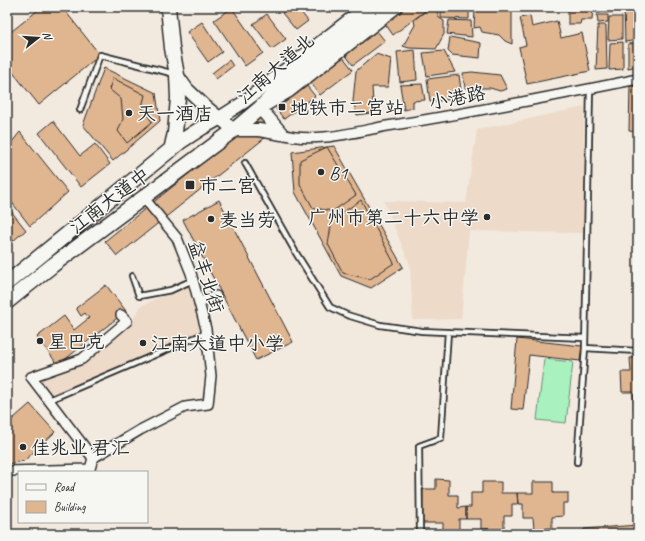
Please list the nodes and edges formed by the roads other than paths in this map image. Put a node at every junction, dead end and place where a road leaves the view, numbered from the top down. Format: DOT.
graph roads {
  1 [pos="168,7"];
  2 [pos="352,7"];
  3 [pos="366,7"];
  4 [pos="380,7"];
  5 [pos="396,7"];
  6 [pos="177,75"];
  7 [pos="638,79"];
  8 [pos="590,89"];
  9 [pos="260,108"];
  10 [pos="80,110"];
  11 [pos="220,118"];
  12 [pos="234,130"];
  13 [pos="282,134"];
  14 [pos="171,150"];
  15 [pos="245,162"];
  16 [pos="144,198"];
  17 [pos="132,276"];
  18 [pos="193,280"];
  19 [pos="7,283"];
  20 [pos="216,296"];
  21 [pos="7,302"];
  22 [pos="199,303"];
  23 [pos="121,315"];
  24 [pos="448,332"];
  25 [pos="206,333"];
  26 [pos="585,338"];
  27 [pos="585,348"];
  28 [pos="638,351"];
  29 [pos="49,400"];
  30 [pos="93,458"];
  31 [pos="578,462"];
  32 [pos="7,471"];
  33 [pos="420,534"];
  1 -- 6 [label="main road"];
  2 -- 11 [label="main road"];
  3 -- 11 [label="main road, 江南大道北"];
  4 -- 9 [label="main road, 江南大道北"];
  5 -- 9 [label="main road"];
  6 -- 10 [label="lane"];
  6 -- 11 [label="main road"];
  6 -- 14 [label="main road"];
  7 -- 8 [label="street, 小港路"];
  8 -- 13 [label="street, 小港路"];
  8 -- 26 [label="lane"];
  9 -- 12 [label="main road, 江南大道北"];
  9 -- 13 [label="main road"];
  11 -- 12 [label="main road"];
  11 -- 14 [label="main road, 江南大道中"];
  12 -- 13 [label="main road"];
  12 -- 16 [label="main road, 江南大道中"];
  14 -- 19 [label="main road, 江南大道中"];
  15 -- 24 [label="lane"];
  16 -- 18 [label="street, 益丰北街"];
  16 -- 21 [label="main road, 江南大道中"];
  17 -- 18 [label="lane"];
  18 -- 22 [label="street, 益丰北街"];
  20 -- 22 [label="street"];
  22 -- 25 [label="street, 益丰北街"];
  23 -- 29 [label="street"];
  24 -- 26 [label="lane"];
  24 -- 33 [label="lane"];
  25 -- 29 [label="lane"];
  25 -- 30 [label="street, 益丰北街"];
  26 -- 27 [label="lane"];
  27 -- 28 [label="lane"];
  27 -- 31 [label="lane"];
  29 -- 30 [label="street"];
  30 -- 32 [label="street"];
}
